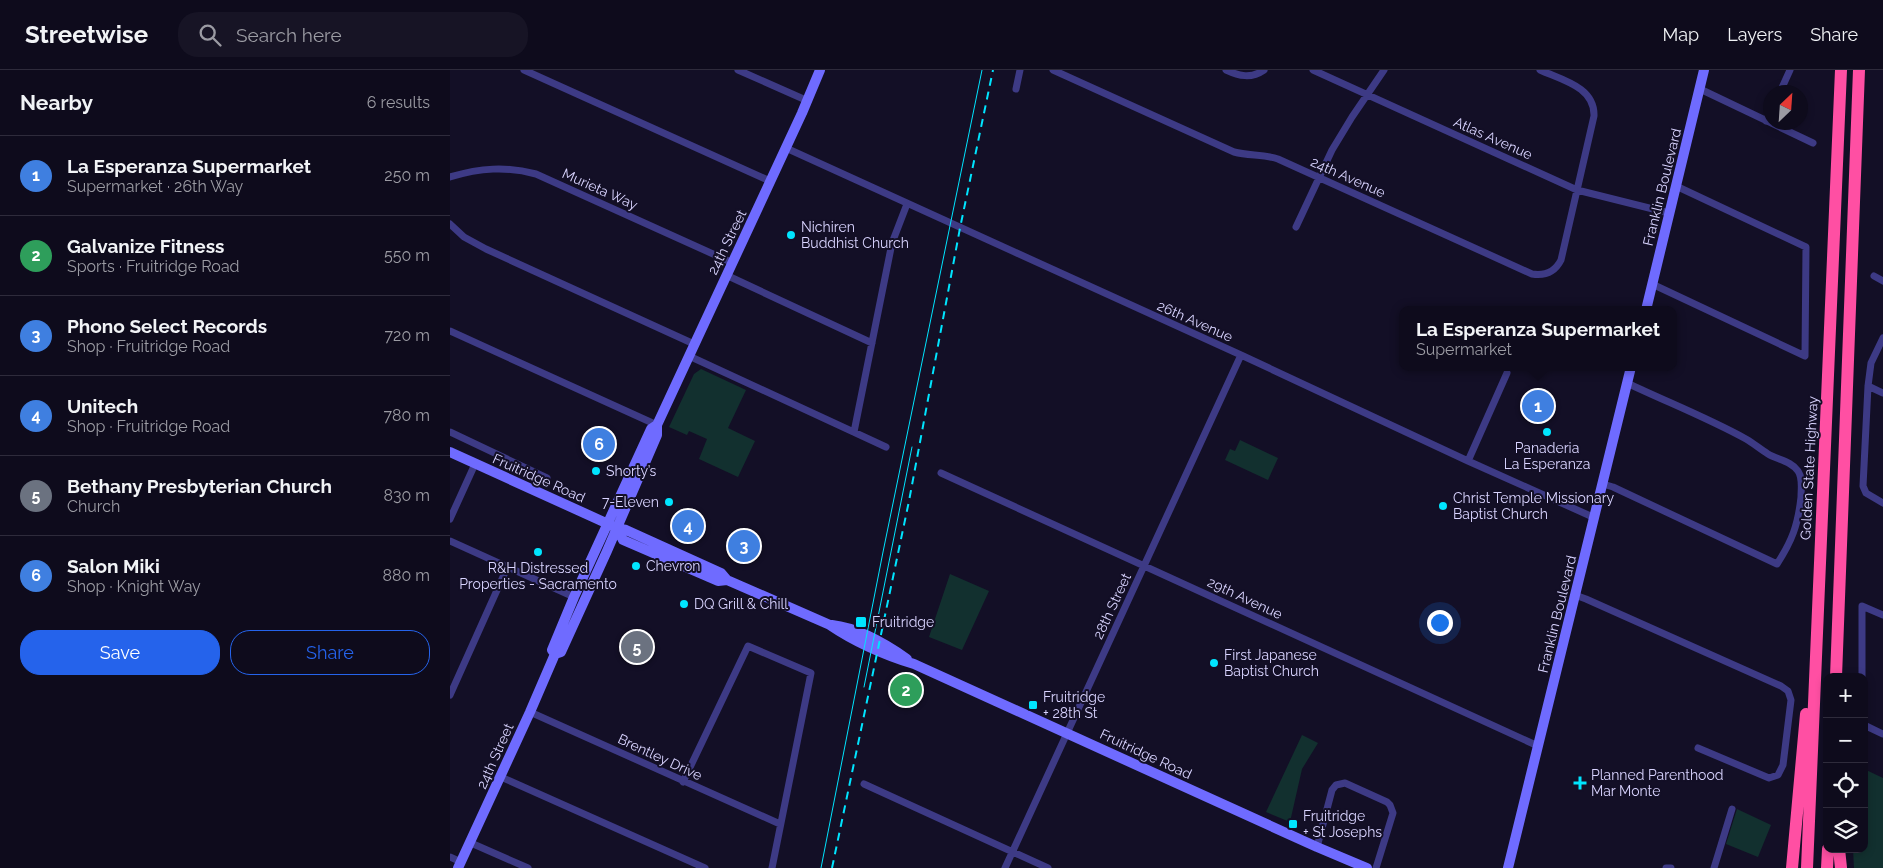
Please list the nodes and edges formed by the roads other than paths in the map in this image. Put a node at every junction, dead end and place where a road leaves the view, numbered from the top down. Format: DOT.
graph roads {
  1 [pos="524,70"];
  2 [pos="738,70"];
  3 [pos="820,70"];
  4 [pos="1020,70"];
  5 [pos="1054,70"];
  6 [pos="1226,70"];
  7 [pos="1264,70"];
  8 [pos="1313,70"];
  9 [pos="1384,70"];
  10 [pos="1540,70"];
  11 [pos="1704,70"];
  12 [pos="1790,70"];
  13 [pos="1841,70"];
  14 [pos="1859,70"];
  15 [pos="538,73"];
  16 [pos="1783,85"];
  17 [pos="1016,89"];
  18 [pos="1700,90"];
  19 [pos="1368,95"];
  20 [pos="808,101"];
  21 [pos="1763,120"];
  22 [pos="1785,130"];
  23 [pos="1813,143"];
  24 [pos="786,148"];
  25 [pos="450,177"];
  26 [pos="1319,178"];
  27 [pos="770,181"];
  28 [pos="1676,186"];
  29 [pos="1577,190"];
  30 [pos="907,204"];
  31 [pos="1669,213"];
  32 [pos="450,224"];
  33 [pos="1296,227"];
  34 [pos="732,263"];
  35 [pos="726,276"];
  36 [pos="1874,276"];
  37 [pos="1883,281"];
  38 [pos="1652,284"];
  39 [pos="1647,306"];
  40 [pos="450,331"];
  41 [pos="1883,338"];
  42 [pos="872,343"];
  43 [pos="694,344"];
  44 [pos="1241,355"];
  45 [pos="689,356"];
  46 [pos="1630,371"];
  47 [pos="1507,373"];
  48 [pos="1628,383"];
  49 [pos="1868,386"];
  50 [pos="1883,393"];
  51 [pos="657,425"];
  52 [pos="450,432"];
  53 [pos="854,432"];
  54 [pos="886,447"];
  55 [pos="450,452"];
  56 [pos="1468,462"];
  57 [pos="475,464"];
  58 [pos="941,473"];
  59 [pos="547,478"];
  60 [pos="1603,484"];
  61 [pos="1883,503"];
  62 [pos="1594,518"];
  63 [pos="450,519"];
  64 [pos="613,526"];
  65 [pos="450,541"];
  66 [pos="1144,566"];
  67 [pos="507,568"];
  68 [pos="1575,595"];
  69 [pos="574,597"];
  70 [pos="1883,615"];
  71 [pos="1817,640"];
  72 [pos="555,654"];
  73 [pos="1836,673"];
  74 [pos="1862,673"];
  75 [pos="450,694"];
  76 [pos="530,712"];
  77 [pos="1868,727"];
  78 [pos="1067,733"];
  79 [pos="1883,734"];
  80 [pos="1538,746"];
  81 [pos="1698,748"];
  82 [pos="501,777"];
  83 [pos="683,782"];
  84 [pos="864,784"];
  85 [pos="1732,809"];
  86 [pos="780,824"];
  87 [pos="471,843"];
  88 [pos="1317,847"];
  89 [pos="1013,852"];
  90 [pos="1828,853"];
  91 [pos="1839,853"];
  92 [pos="450,857"];
  93 [pos="460,865"];
  94 [pos="1507,867"];
  95 [pos="528,868"];
  96 [pos="705,868"];
  97 [pos="772,868"];
  98 [pos="1005,868"];
  99 [pos="1048,868"];
  100 [pos="1368,868"];
  101 [pos="1376,868"];
  102 [pos="1666,868"];
  103 [pos="1671,868"];
  104 [pos="1714,868"];
  105 [pos="1792,868"];
  106 [pos="1806,868"];
  107 [pos="1827,868"];
  108 [pos="1840,868"];
  1 -- 15 [label="street"];
  2 -- 20 [label="street"];
  3 -- 20 [label="main road, 24th Street"];
  4 -- 17 [label="street"];
  5 -- 26 [label="street, 24th Avenue"];
  6 -- 7 [label="street"];
  8 -- 19 [label="street, Atlas Avenue"];
  9 -- 19 [label="street"];
  10 -- 29 [label="street"];
  11 -- 18 [label="main road, Franklin Boulevard"];
  12 -- 16 [label="street"];
  13 -- 71 [label="highway, Golden State Highway"];
  14 -- 73 [label="highway"];
  15 -- 27 [label="street"];
  18 -- 21 [label="street"];
  18 -- 28 [label="main road, Franklin Boulevard"];
  19 -- 26 [label="street"];
  19 -- 29 [label="street, Atlas Avenue"];
  20 -- 24 [label="main road, 24th Street"];
  22 -- 23 [label="street"];
  24 -- 27 [label="main road, 24th Street"];
  24 -- 30 [label="street, 26th Avenue"];
  25 -- 34 [label="street, Murieta Way"];
  26 -- 29 [label="street, 24th Avenue"];
  26 -- 33 [label="street"];
  27 -- 34 [label="main road, 24th Street"];
  28 -- 31 [label="main road, Franklin Boulevard"];
  28 -- 38 [label="street"];
  29 -- 31 [label="street, Atlas Avenue"];
  30 -- 42 [label="street"];
  30 -- 44 [label="street, 26th Avenue"];
  31 -- 38 [label="main road, Franklin Boulevard"];
  32 -- 43 [label="street"];
  34 -- 35 [label="main road, 24th Street"];
  35 -- 42 [label="street"];
  35 -- 43 [label="main road, 24th Street"];
  36 -- 37 [label="street"];
  38 -- 39 [label="main road, Franklin Boulevard"];
  40 -- 51 [label="street"];
  41 -- 49 [label="street"];
  42 -- 53 [label="street"];
  43 -- 45 [label="main road, 24th Street"];
  44 -- 56 [label="street, 26th Avenue"];
  44 -- 66 [label="street, 28th Street"];
  45 -- 51 [label="main road, 24th Street"];
  45 -- 53 [label="street"];
  46 -- 48 [label="main road, Franklin Boulevard"];
  47 -- 56 [label="street"];
  48 -- 60 [label="main road, Franklin Boulevard"];
  48 -- 60 [label="street"];
  49 -- 50 [label="street"];
  49 -- 61 [label="street"];
  51 -- 64 [label="main road, 24th Street"];
  52 -- 59 [label="street"];
  53 -- 54 [label="street"];
  55 -- 57 [label="main road, Fruitridge Road"];
  56 -- 62 [label="street, 26th Avenue"];
  57 -- 63 [label="street"];
  57 -- 64 [label="main road, Fruitridge Road"];
  58 -- 66 [label="street, 29th Avenue"];
  60 -- 62 [label="main road, Franklin Boulevard"];
  62 -- 68 [label="main road, Franklin Boulevard"];
  64 -- 69 [label="main road, 24th Street"];
  64 -- 72 [label="main road, 24th Street"];
  64 -- 78 [label="main road, Fruitridge Road"];
  65 -- 67 [label="street"];
  66 -- 78 [label="street, 28th Street"];
  66 -- 80 [label="street, 29th Avenue"];
  67 -- 69 [label="street"];
  67 -- 75 [label="street"];
  68 -- 80 [label="main road, Franklin Boulevard"];
  68 -- 81 [label="street"];
  69 -- 72 [label="main road, 24th Street"];
  70 -- 74 [label="street"];
  71 -- 105 [label="highway"];
  71 -- 106 [label="highway, Golden State Highway"];
  72 -- 76 [label="main road, 24th Street"];
  76 -- 82 [label="main road, 24th Street"];
  76 -- 83 [label="street, Brentley Drive"];
  77 -- 79 [label="street"];
  78 -- 88 [label="main road, Fruitridge Road"];
  78 -- 89 [label="street, 28th Street"];
  80 -- 94 [label="main road, Franklin Boulevard"];
  82 -- 87 [label="main road, 24th Street"];
  82 -- 96 [label="street"];
  83 -- 86 [label="street, Brentley Drive"];
  83 -- 86 [label="street"];
  84 -- 89 [label="street"];
  85 -- 104 [label="street"];
  86 -- 97 [label="street"];
  87 -- 93 [label="main road, 24th Street"];
  87 -- 95 [label="street"];
  88 -- 100 [label="main road, Fruitridge Road"];
  88 -- 101 [label="street"];
  89 -- 98 [label="street, 28th Street"];
  89 -- 99 [label="street"];
  90 -- 107 [label="highway"];
  91 -- 108 [label="highway"];
  92 -- 93 [label="street"];
  102 -- 103 [label="street"];
}
